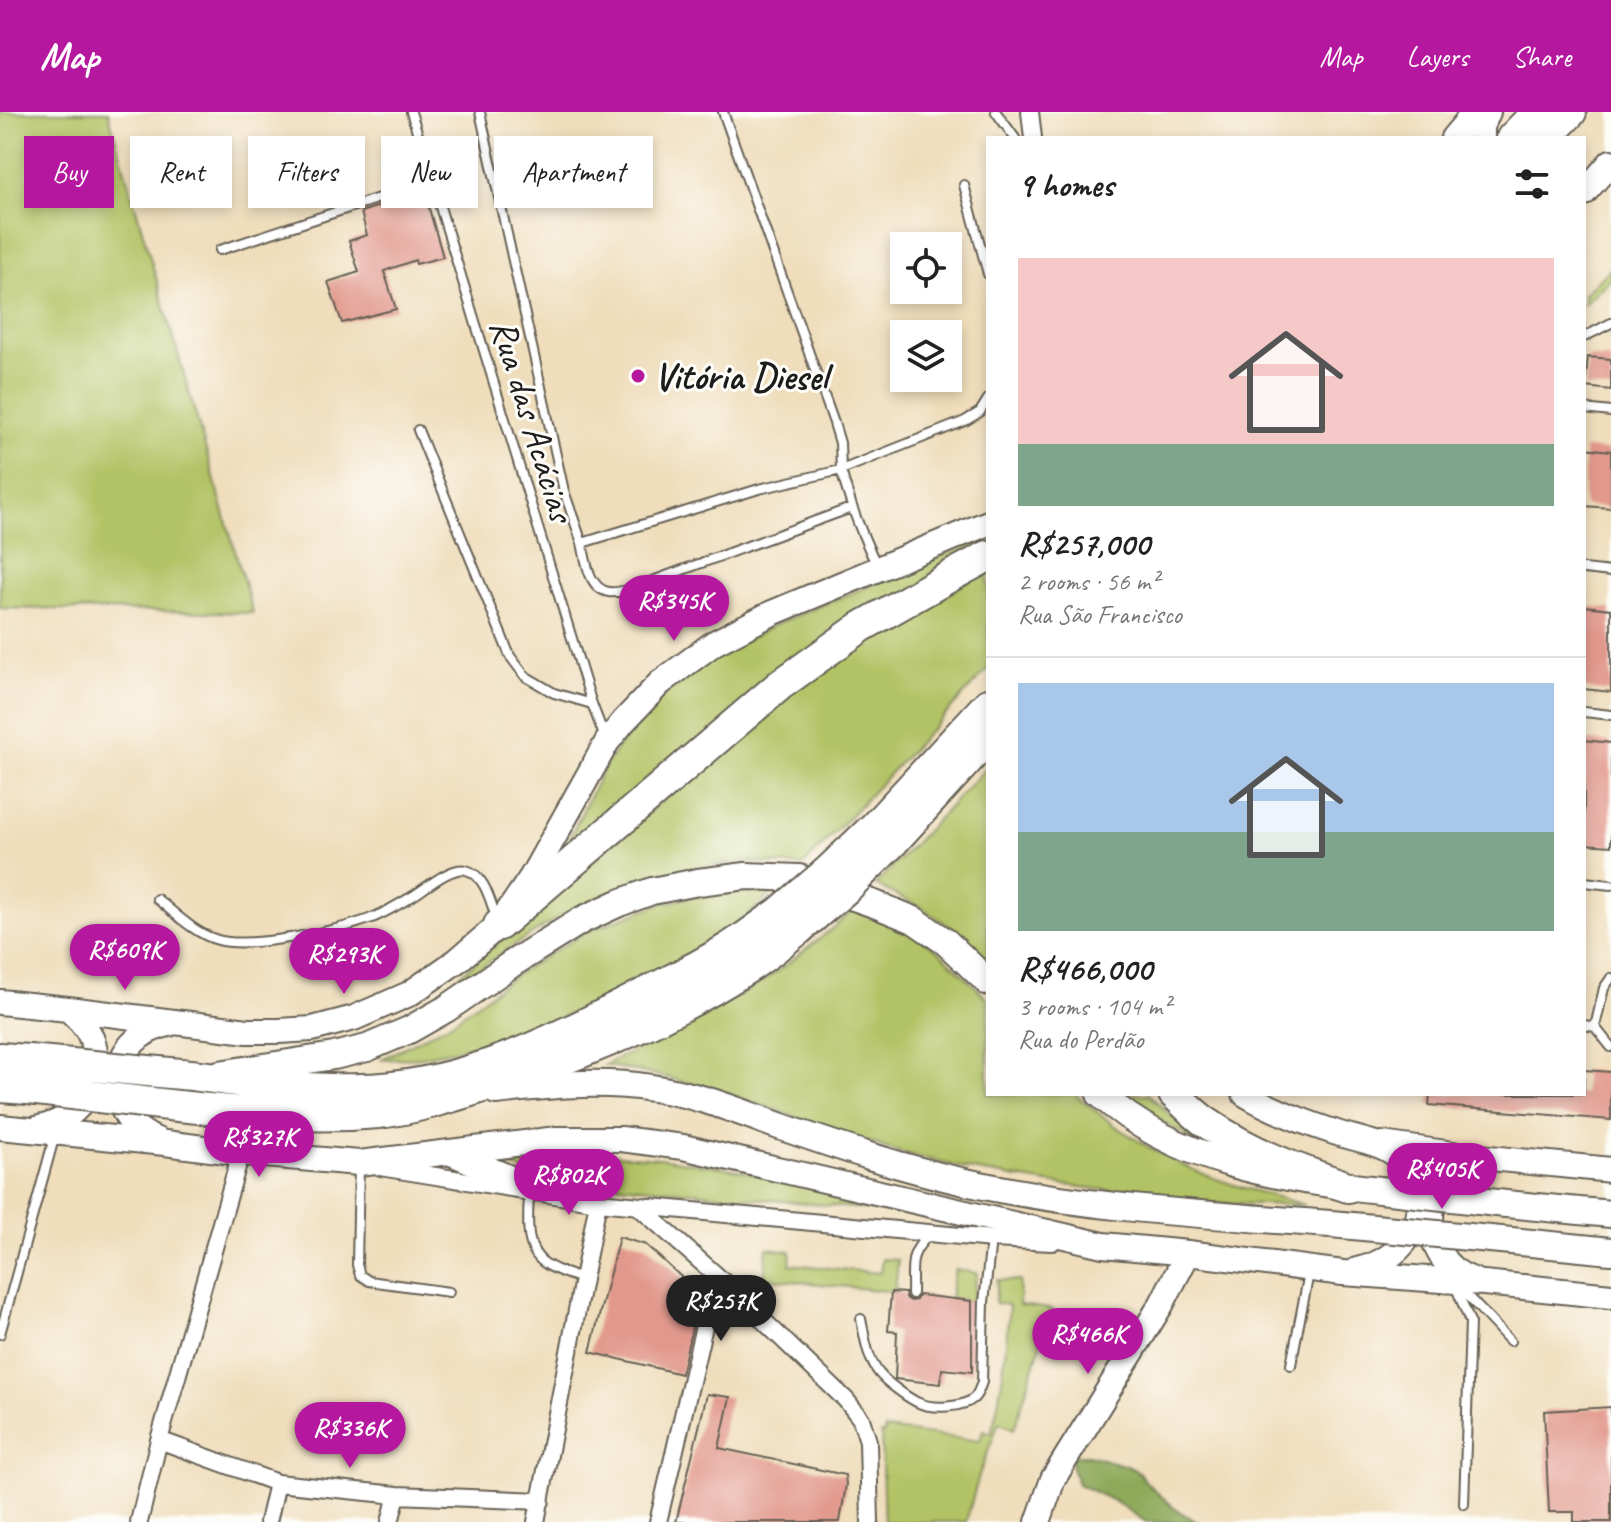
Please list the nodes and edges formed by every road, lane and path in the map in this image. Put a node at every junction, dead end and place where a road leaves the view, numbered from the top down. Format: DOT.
graph roads {
  1 [pos="411,112"];
  2 [pos="480,112"];
  3 [pos="723,112"];
  4 [pos="996,112"];
  5 [pos="1030,112"];
  6 [pos="1475,112"];
  7 [pos="1488,112"];
  8 [pos="1571,112"];
  9 [pos="1529,129"];
  10 [pos="418,136"];
  11 [pos="1014,136"];
  12 [pos="1033,136"];
  13 [pos="1455,136"];
  14 [pos="1482,136"];
  15 [pos="1610,164"];
  16 [pos="964,185"];
  17 [pos="1586,188"];
  18 [pos="381,197"];
  19 [pos="439,208"];
  20 [pos="220,250"];
  21 [pos="986,267"];
  22 [pos="1611,323"];
  23 [pos="1586,336"];
  24 [pos="986,402"];
  25 [pos="1586,409"];
  26 [pos="1611,412"];
  27 [pos="418,430"];
  28 [pos="841,470"];
  29 [pos="851,508"];
  30 [pos="986,524"];
  31 [pos="582,543"];
  32 [pos="986,557"];
  33 [pos="878,568"];
  34 [pos="1586,569"];
  35 [pos="1611,572"];
  36 [pos="592,704"];
  37 [pos="986,707"];
  38 [pos="1586,712"];
  39 [pos="1611,715"];
  40 [pos="986,740"];
  41 [pos="607,742"];
  42 [pos="885,833"];
  43 [pos="1586,882"];
  44 [pos="1611,885"];
  45 [pos="157,899"];
  46 [pos="788,921"];
  47 [pos="499,925"];
  48 [pos="1611,978"];
  49 [pos="986,980"];
  50 [pos="0,1002"];
  51 [pos="68,1009"];
  52 [pos="175,1023"];
  53 [pos="1586,1025"];
  54 [pos="1595,1027"];
  55 [pos="1611,1047"];
  56 [pos="14,1073"];
  57 [pos="195,1075"];
  58 [pos="460,1094"];
  59 [pos="1102,1096"];
  60 [pos="1176,1096"];
  61 [pos="1248,1096"];
  62 [pos="0,1127"];
  63 [pos="44,1131"];
  64 [pos="1356,1139"];
  65 [pos="165,1143"];
  66 [pos="449,1152"];
  67 [pos="241,1153"];
  68 [pos="1498,1159"];
  69 [pos="359,1163"];
  70 [pos="1611,1170"];
  71 [pos="1348,1187"];
  72 [pos="529,1190"];
  73 [pos="598,1202"];
  74 [pos="639,1207"];
  75 [pos="1611,1214"];
  76 [pos="931,1233"];
  77 [pos="992,1239"];
  78 [pos="1103,1245"];
  79 [pos="1611,1251"];
  80 [pos="1188,1253"];
  81 [pos="1310,1269"];
  82 [pos="1343,1273"];
  83 [pos="716,1275"];
  84 [pos="583,1280"];
  85 [pos="1453,1281"];
  86 [pos="1484,1283"];
  87 [pos="449,1292"];
  88 [pos="912,1294"];
  89 [pos="1611,1296"];
  90 [pos="861,1319"];
  91 [pos="0,1334"];
  92 [pos="1510,1341"];
  93 [pos="1291,1365"];
  94 [pos="159,1440"];
  95 [pos="277,1483"];
  96 [pos="397,1495"];
  97 [pos="541,1501"];
  98 [pos="1464,1504"];
  99 [pos="139,1522"];
  100 [pos="268,1522"];
  101 [pos="390,1522"];
  102 [pos="536,1522"];
  103 [pos="658,1522"];
  104 [pos="870,1522"];
  105 [pos="1038,1522"];
  1 -- 10 [label="lane, Rua das Acácias"];
  2 -- 31 [label="lane"];
  3 -- 28 [label="lane"];
  4 -- 11 [label="lane"];
  5 -- 12 [label="street"];
  6 -- 13 [label="main road"];
  7 -- 14 [label="main road"];
  8 -- 9 [label="highway"];
  15 -- 17 [label="main road"];
  16 -- 21 [label="lane"];
  18 -- 20 [label="lane"];
  19 -- 36 [label="lane, Rua das Acácias"];
  22 -- 23 [label="lane"];
  24 -- 28 [label="lane"];
  25 -- 26 [label="lane"];
  27 -- 36 [label="lane"];
  28 -- 29 [label="lane"];
  28 -- 31 [label="lane"];
  29 -- 31 [label="lane"];
  29 -- 33 [label="lane"];
  30 -- 33 [label="main road"];
  32 -- 47 [label="highway"];
  33 -- 41 [label="main road"];
  34 -- 35 [label="lane"];
  36 -- 41 [label="lane, Rua das Acácias"];
  37 -- 42 [label="highway"];
  38 -- 39 [label="lane"];
  40 -- 42 [label="highway"];
  41 -- 47 [label="main road"];
  42 -- 46 [label="highway, bridge"];
  43 -- 44 [label="lane"];
  45 -- 47 [label="lane"];
  46 -- 57 [label="highway"];
  46 -- 58 [label="highway"];
  47 -- 52 [label="main road"];
  48 -- 54 [label="lane"];
  49 -- 57 [label="main road"];
  50 -- 51 [label="main road"];
  51 -- 52 [label="main road"];
  51 -- 63 [label="main road"];
  52 -- 65 [label="main road"];
  53 -- 54 [label="lane"];
  54 -- 55 [label="lane"];
  56 -- 57 [label="highway, bridge"];
  56 -- 58 [label="highway, bridge"];
  58 -- 79 [label="main road, bridge"];
  59 -- 71 [label="main road"];
  60 -- 71 [label="highway"];
  61 -- 64 [label="main road"];
  62 -- 63 [label="main road"];
  63 -- 65 [label="main road"];
  63 -- 91 [label="lane"];
  64 -- 68 [label="main road"];
  64 -- 82 [label="main road"];
  65 -- 67 [label="main road"];
  66 -- 69 [label="main road"];
  66 -- 72 [label="main road"];
  66 -- 78 [label="main road"];
  67 -- 69 [label="main road"];
  67 -- 94 [label="street"];
  68 -- 70 [label="main road"];
  68 -- 86 [label="main road"];
  69 -- 72 [label="street"];
  69 -- 87 [label="lane"];
  71 -- 75 [label="main road, bridge"];
  72 -- 73 [label="street"];
  72 -- 84 [label="lane"];
  73 -- 74 [label="street"];
  73 -- 84 [label="street"];
  74 -- 76 [label="street"];
  74 -- 83 [label="street"];
  76 -- 77 [label="street"];
  76 -- 88 [label="lane"];
  77 -- 78 [label="street"];
  77 -- 90 [label="lane"];
  78 -- 80 [label="main road"];
  80 -- 81 [label="main road"];
  80 -- 105 [label="main road"];
  81 -- 82 [label="main road"];
  81 -- 93 [label="lane"];
  82 -- 85 [label="main road"];
  83 -- 103 [label="street"];
  83 -- 104 [label="street"];
  84 -- 97 [label="street"];
  85 -- 86 [label="main road"];
  85 -- 92 [label="lane"];
  85 -- 98 [label="lane"];
  86 -- 89 [label="main road"];
  94 -- 95 [label="street"];
  94 -- 99 [label="street"];
  95 -- 96 [label="street"];
  95 -- 100 [label="street"];
  96 -- 97 [label="street"];
  96 -- 101 [label="street"];
  97 -- 102 [label="street"];
}
